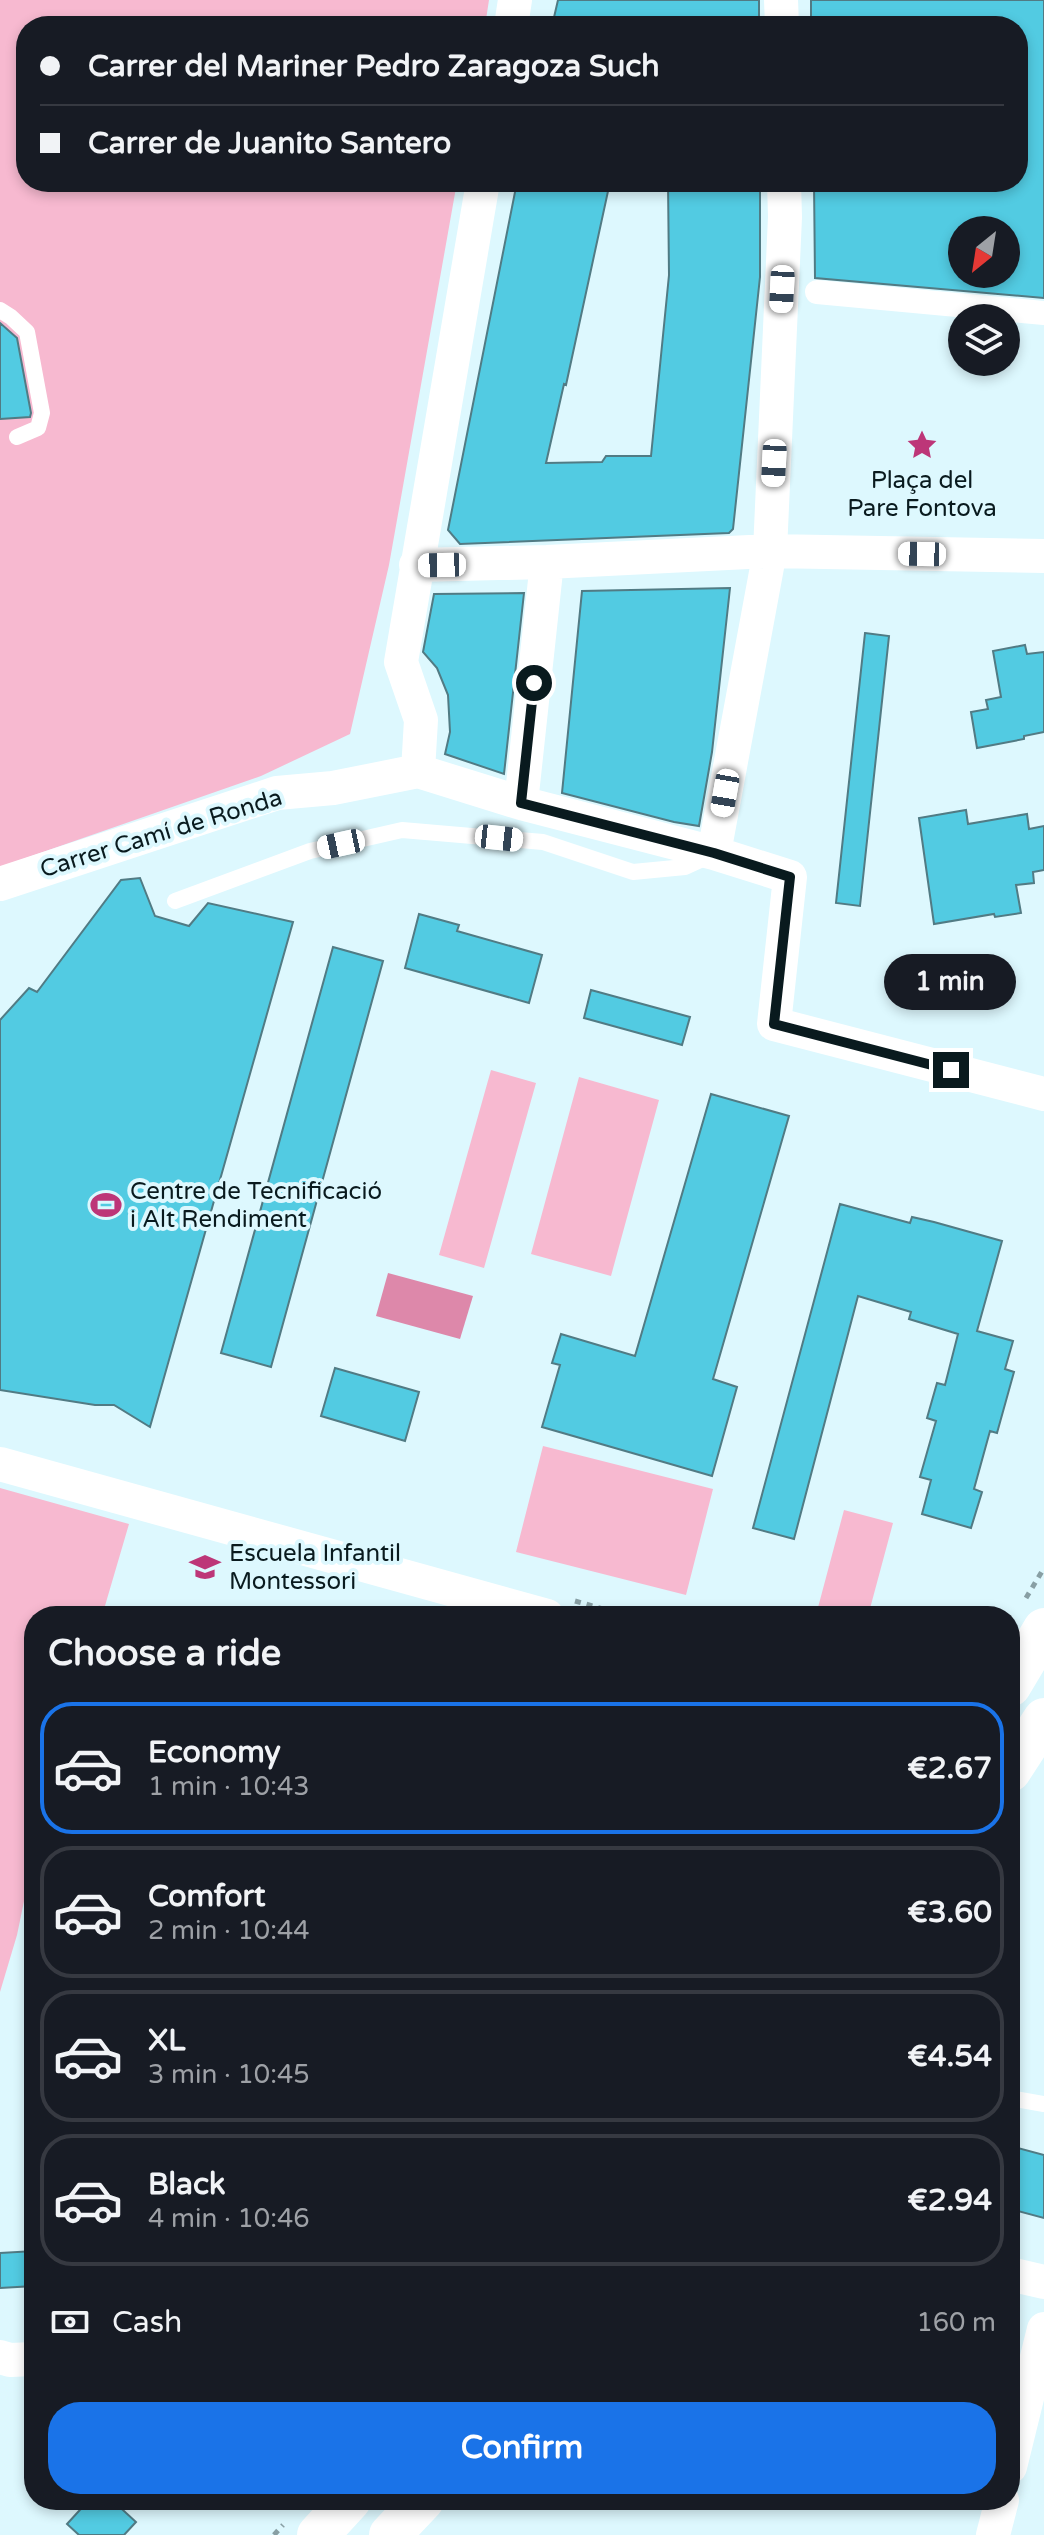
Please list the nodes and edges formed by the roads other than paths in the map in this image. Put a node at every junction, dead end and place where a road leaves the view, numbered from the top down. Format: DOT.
graph roads {
  1 [pos="481,192"];
  2 [pos="784,192"];
  3 [pos="817,292"];
  4 [pos="0,310"];
  5 [pos="1044,313"];
  6 [pos="17,437"];
  7 [pos="770,551"];
  8 [pos="1044,556"];
  9 [pos="547,562"];
  10 [pos="416,565"];
  11 [pos="418,771"];
  12 [pos="521,803"];
  13 [pos="714,853"];
  14 [pos="0,884"];
  15 [pos="175,901"];
  16 [pos="1044,1094"];
  17 [pos="0,1464"];
  18 [pos="492,1606"];
  19 [pos="1044,1629"];
  20 [pos="1020,1669"];
  21 [pos="1044,1719"];
  22 [pos="1020,1756"];
  23 [pos="1020,2100"];
  24 [pos="1044,2104"];
  25 [pos="1020,2276"];
  26 [pos="1044,2282"];
  27 [pos="1044,2329"];
  28 [pos="1020,2426"];
  29 [pos="341,2510"];
  30 [pos="414,2510"];
  31 [pos="999,2510"];
  32 [pos="318,2535"];
  33 [pos="390,2535"];
  34 [pos="993,2535"];
  1 -- 10 [label="street"];
  2 -- 7 [label="street"];
  3 -- 5 [label="street"];
  4 -- 6 [label="lane"];
  7 -- 8 [label="street"];
  7 -- 9 [label="street"];
  7 -- 13 [label="street"];
  9 -- 10 [label="street"];
  9 -- 12 [label="street"];
  10 -- 11 [label="street"];
  11 -- 12 [label="street"];
  11 -- 14 [label="street, Carrer Camí de Ronda"];
  12 -- 13 [label="street"];
  13 -- 15 [label="lane"];
  13 -- 16 [label="street"];
  17 -- 18 [label="street"];
  19 -- 20 [label="street"];
  21 -- 22 [label="street"];
  23 -- 24 [label="lane"];
  25 -- 26 [label="street"];
  27 -- 28 [label="street"];
  29 -- 32 [label="street"];
  30 -- 33 [label="street"];
  31 -- 34 [label="street"];
}
